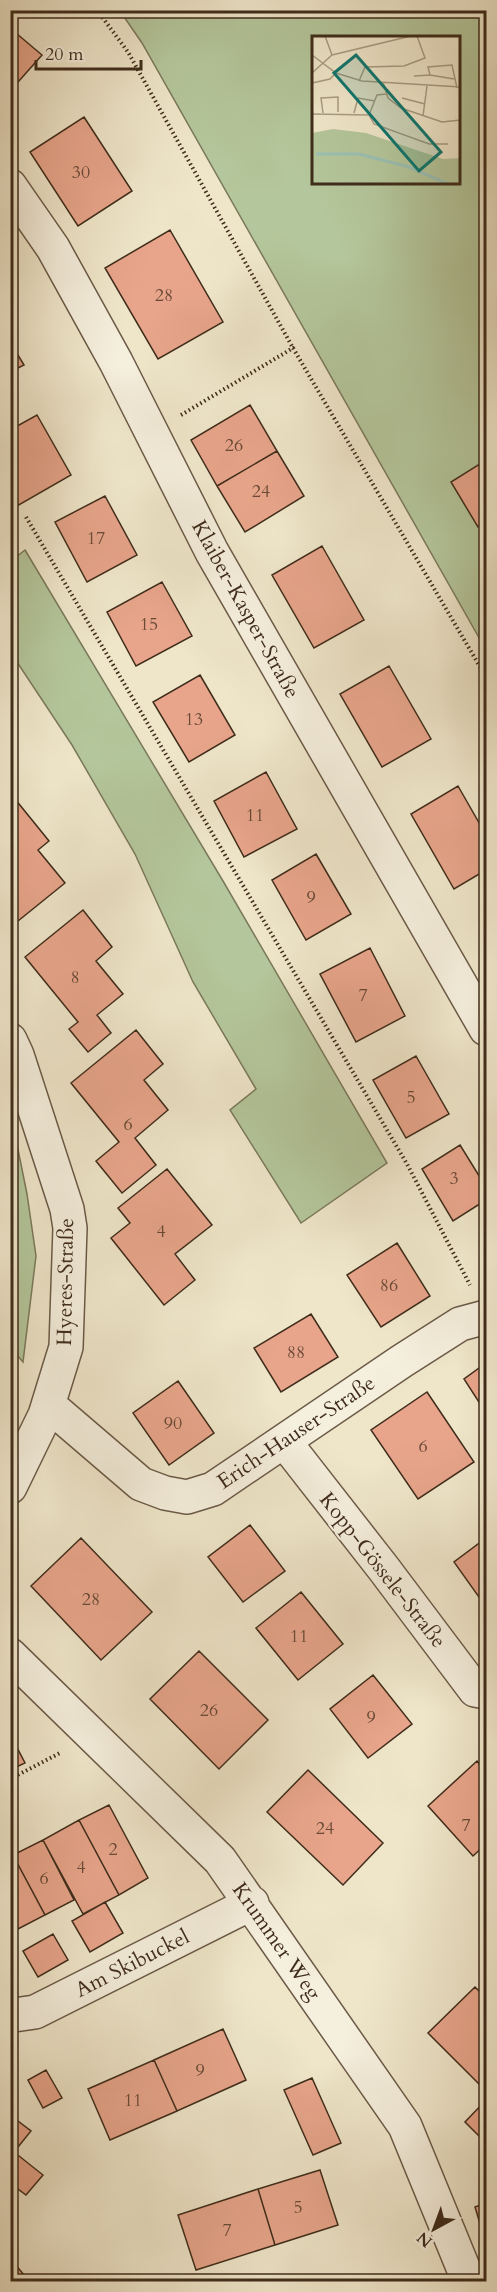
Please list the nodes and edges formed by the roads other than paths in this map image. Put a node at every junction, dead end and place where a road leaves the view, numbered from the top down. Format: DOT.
graph roads {
  1 [pos="10,186"];
  2 [pos="486,1029"];
  3 [pos="10,1040"];
  4 [pos="486,1317"];
  5 [pos="48,1407"];
  6 [pos="284,1442"];
  7 [pos="10,1487"];
  8 [pos="10,1655"];
  9 [pos="486,1692"];
  10 [pos="252,1903"];
  11 [pos="10,2012"];
  12 [pos="474,2278"];
  1 -- 2 [label="street, Klaiber-Kasper-Straße"];
  3 -- 5 [label="street, Hyeres-Straße"];
  4 -- 6 [label="street, Erich-Hauser-Straße"];
  5 -- 6 [label="street, Erich-Hauser-Straße"];
  5 -- 7 [label="street, Hyeres-Straße"];
  6 -- 9 [label="street, Kopp-Gössele-Straße"];
  8 -- 10 [label="street, Krummer Weg"];
  10 -- 11 [label="street, Am Skibuckel"];
  10 -- 12 [label="street, Krummer Weg"];
}
